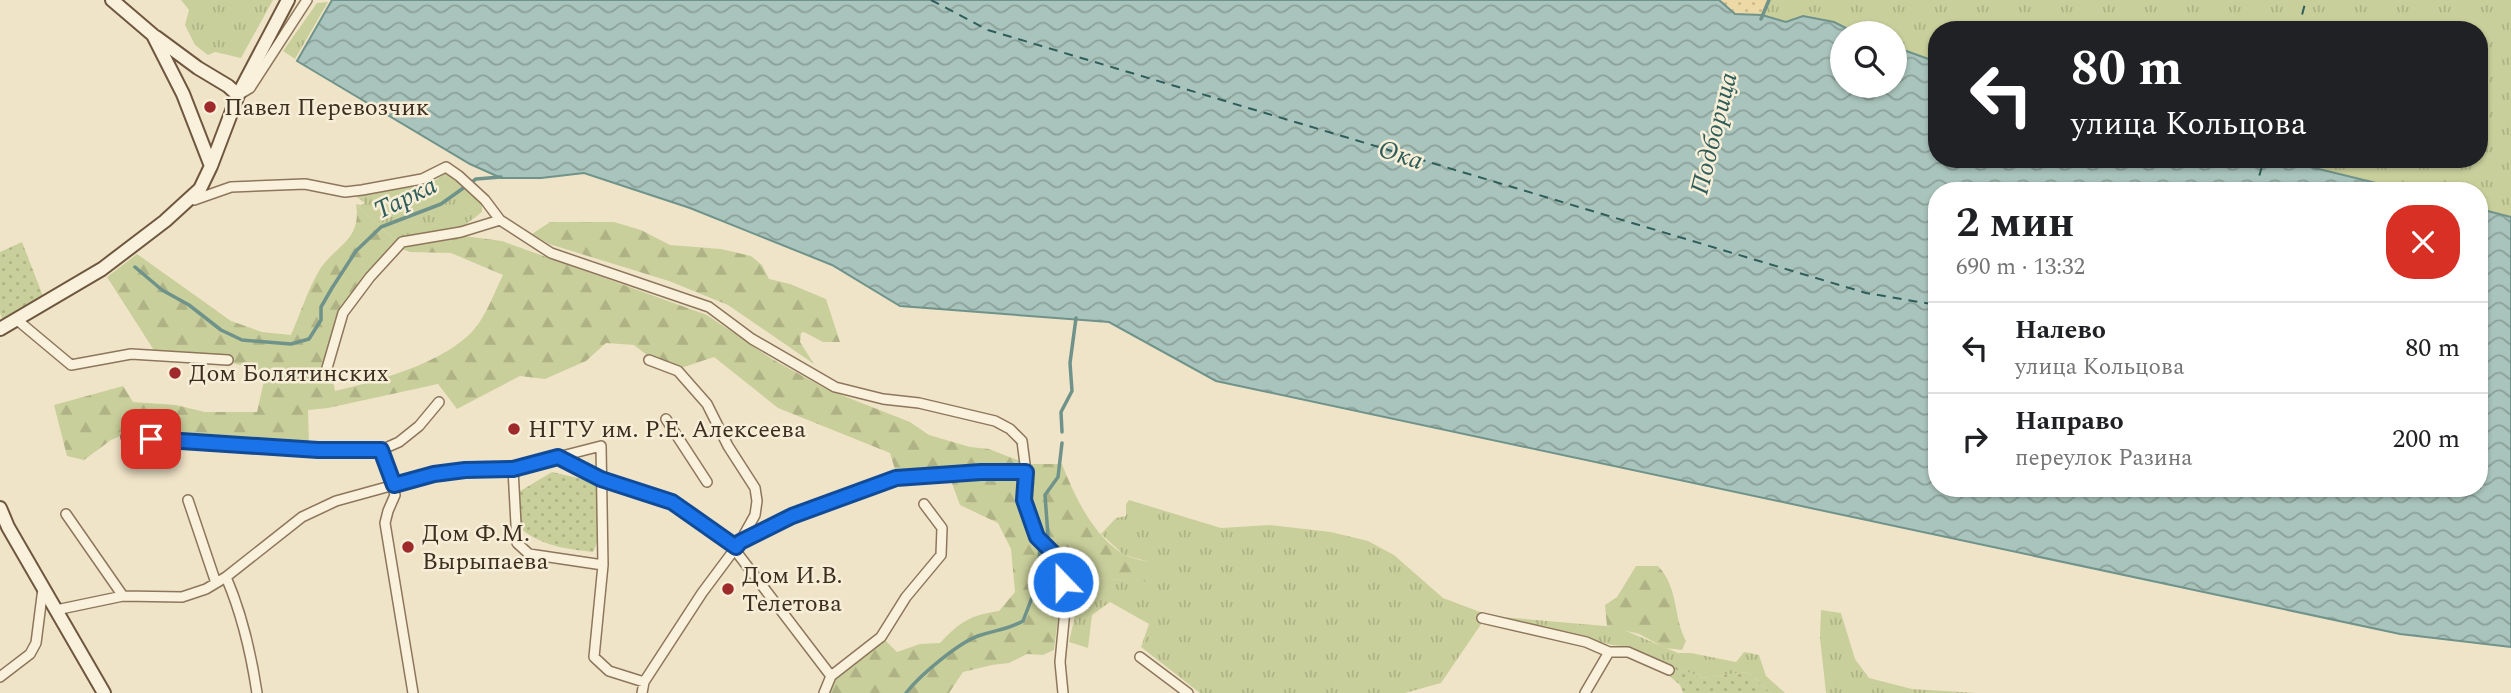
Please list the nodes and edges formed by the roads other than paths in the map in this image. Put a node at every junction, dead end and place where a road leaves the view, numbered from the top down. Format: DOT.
graph roads {
  1 [pos="112,0"];
  2 [pos="288,0"];
  3 [pos="307,0"];
  4 [pos="153,35"];
  5 [pos="237,95"];
  6 [pos="211,166"];
  7 [pos="178,210"];
  8 [pos="500,220"];
  9 [pos="16,319"];
  10 [pos="0,329"];
  11 [pos="228,360"];
  12 [pos="649,360"];
  13 [pos="327,368"];
  14 [pos="439,402"];
  15 [pos="666,419"];
  16 [pos="125,438"];
  17 [pos="381,450"];
  18 [pos="558,457"];
  19 [pos="513,469"];
  20 [pos="1026,472"];
  21 [pos="601,479"];
  22 [pos="707,482"];
  23 [pos="394,485"];
  24 [pos="188,500"];
  25 [pos="924,503"];
  26 [pos="0,508"];
  27 [pos="66,514"];
  28 [pos="4,527"];
  29 [pos="738,544"];
  30 [pos="603,565"];
  31 [pos="226,577"];
  32 [pos="216,583"];
  33 [pos="43,588"];
  34 [pos="123,596"];
  35 [pos="56,610"];
  36 [pos="1482,618"];
  37 [pos="1609,652"];
  38 [pos="1140,657"];
  39 [pos="1669,670"];
  40 [pos="831,676"];
  41 [pos="0,677"];
  42 [pos="644,682"];
  43 [pos="104,693"];
  44 [pos="257,693"];
  45 [pos="414,693"];
  46 [pos="642,693"];
  47 [pos="824,693"];
  48 [pos="1063,693"];
  49 [pos="1188,693"];
  50 [pos="1585,693"];
  1 -- 4 [label="main road"];
  2 -- 5 [label="main road"];
  3 -- 5 [label="street"];
  4 -- 5 [label="main road"];
  4 -- 6 [label="main road"];
  5 -- 6 [label="main road"];
  6 -- 7 [label="main road"];
  7 -- 8 [label="street"];
  7 -- 9 [label="main road"];
  8 -- 13 [label="street"];
  8 -- 20 [label="street"];
  9 -- 10 [label="main road"];
  9 -- 11 [label="street"];
  12 -- 29 [label="street"];
  14 -- 17 [label="street"];
  15 -- 22 [label="street"];
  16 -- 17 [label="street"];
  17 -- 23 [label="street"];
  18 -- 19 [label="street"];
  18 -- 21 [label="street"];
  18 -- 21 [label="street"];
  19 -- 23 [label="street"];
  19 -- 30 [label="street"];
  20 -- 29 [label="street"];
  20 -- 48 [label="street"];
  21 -- 29 [label="street"];
  21 -- 30 [label="street"];
  23 -- 31 [label="street"];
  23 -- 45 [label="street"];
  24 -- 32 [label="street"];
  25 -- 40 [label="street"];
  26 -- 28 [label="main road"];
  27 -- 34 [label="street"];
  28 -- 33 [label="main road"];
  29 -- 40 [label="street"];
  29 -- 42 [label="street"];
  30 -- 42 [label="street"];
  31 -- 32 [label="street"];
  31 -- 44 [label="street"];
  32 -- 34 [label="street"];
  33 -- 35 [label="main road"];
  33 -- 41 [label="street"];
  34 -- 35 [label="street"];
  35 -- 43 [label="main road"];
  36 -- 37 [label="street"];
  37 -- 39 [label="street"];
  37 -- 50 [label="street"];
  38 -- 49 [label="street"];
  40 -- 47 [label="street"];
  42 -- 46 [label="street"];
}
